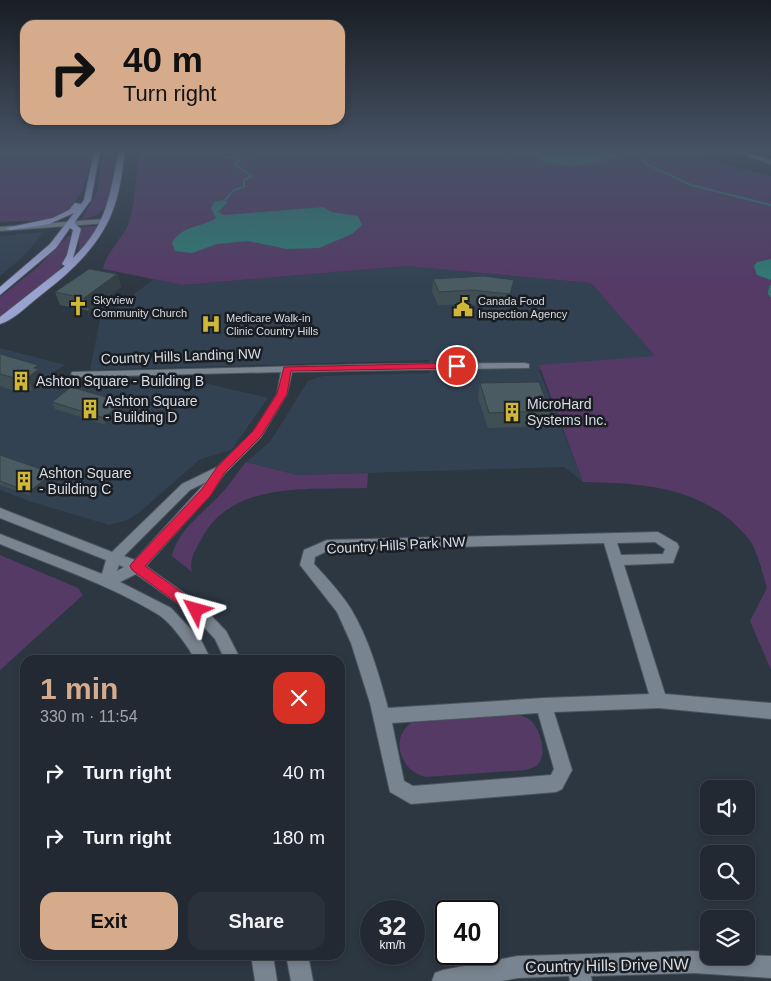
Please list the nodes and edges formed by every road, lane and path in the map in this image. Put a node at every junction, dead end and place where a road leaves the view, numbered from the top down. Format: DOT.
graph roads {
  1 [pos="82,197"];
  2 [pos="88,197"];
  3 [pos="112,197"];
  4 [pos="104,221"];
  5 [pos="70,224"];
  6 [pos="10,228"];
  7 [pos="0,229"];
  8 [pos="61,273"];
  9 [pos="0,292"];
  10 [pos="0,321"];
  11 [pos="525,366"];
  12 [pos="287,369"];
  13 [pos="76,374"];
  14 [pos="221,470"];
  15 [pos="0,513"];
  16 [pos="609,538"];
  17 [pos="0,539"];
  18 [pos="114,558"];
  19 [pos="617,560"];
  20 [pos="137,566"];
  21 [pos="107,582"];
  22 [pos="201,655"];
  23 [pos="230,655"];
  24 [pos="659,701"];
  25 [pos="544,706"];
  26 [pos="771,711"];
  27 [pos="384,716"];
  28 [pos="263,960"];
  29 [pos="298,960"];
  30 [pos="771,967"];
  31 [pos="579,973"];
  32 [pos="266,981"];
  33 [pos="302,981"];
  34 [pos="443,981"];
  1 -- 6 [label="main road"];
  2 -- 5 [label="main road"];
  3 -- 4 [label="main road"];
  4 -- 5 [label="street"];
  4 -- 8 [label="main road"];
  5 -- 6 [label="street"];
  5 -- 8 [label="main road"];
  5 -- 9 [label="main road"];
  6 -- 7 [label="street"];
  8 -- 10 [label="main road"];
  11 -- 12 [label="street, Country Hills Landing NW"];
  12 -- 13 [label="street, Country Hills Landing NW"];
  12 -- 14 [label="street"];
  14 -- 18 [label="street"];
  14 -- 20 [label="street"];
  15 -- 18 [label="street"];
  16 -- 19 [label="street"];
  16 -- 19 [label="street, Country Hills Park NW"];
  16 -- 27 [label="street, Country Hills Park NW"];
  17 -- 21 [label="street"];
  18 -- 20 [label="street"];
  18 -- 21 [label="street"];
  19 -- 24 [label="street"];
  20 -- 21 [label="street"];
  20 -- 23 [label="street"];
  21 -- 22 [label="street"];
  24 -- 25 [label="street"];
  24 -- 26 [label="street"];
  25 -- 27 [label="street"];
  25 -- 27 [label="street, Country Hills Park NW"];
  28 -- 32 [label="street"];
  29 -- 33 [label="street"];
  30 -- 31 [label="street, Country Hills Drive NW"];
  31 -- 34 [label="street, Country Hills Drive NW"];
}
